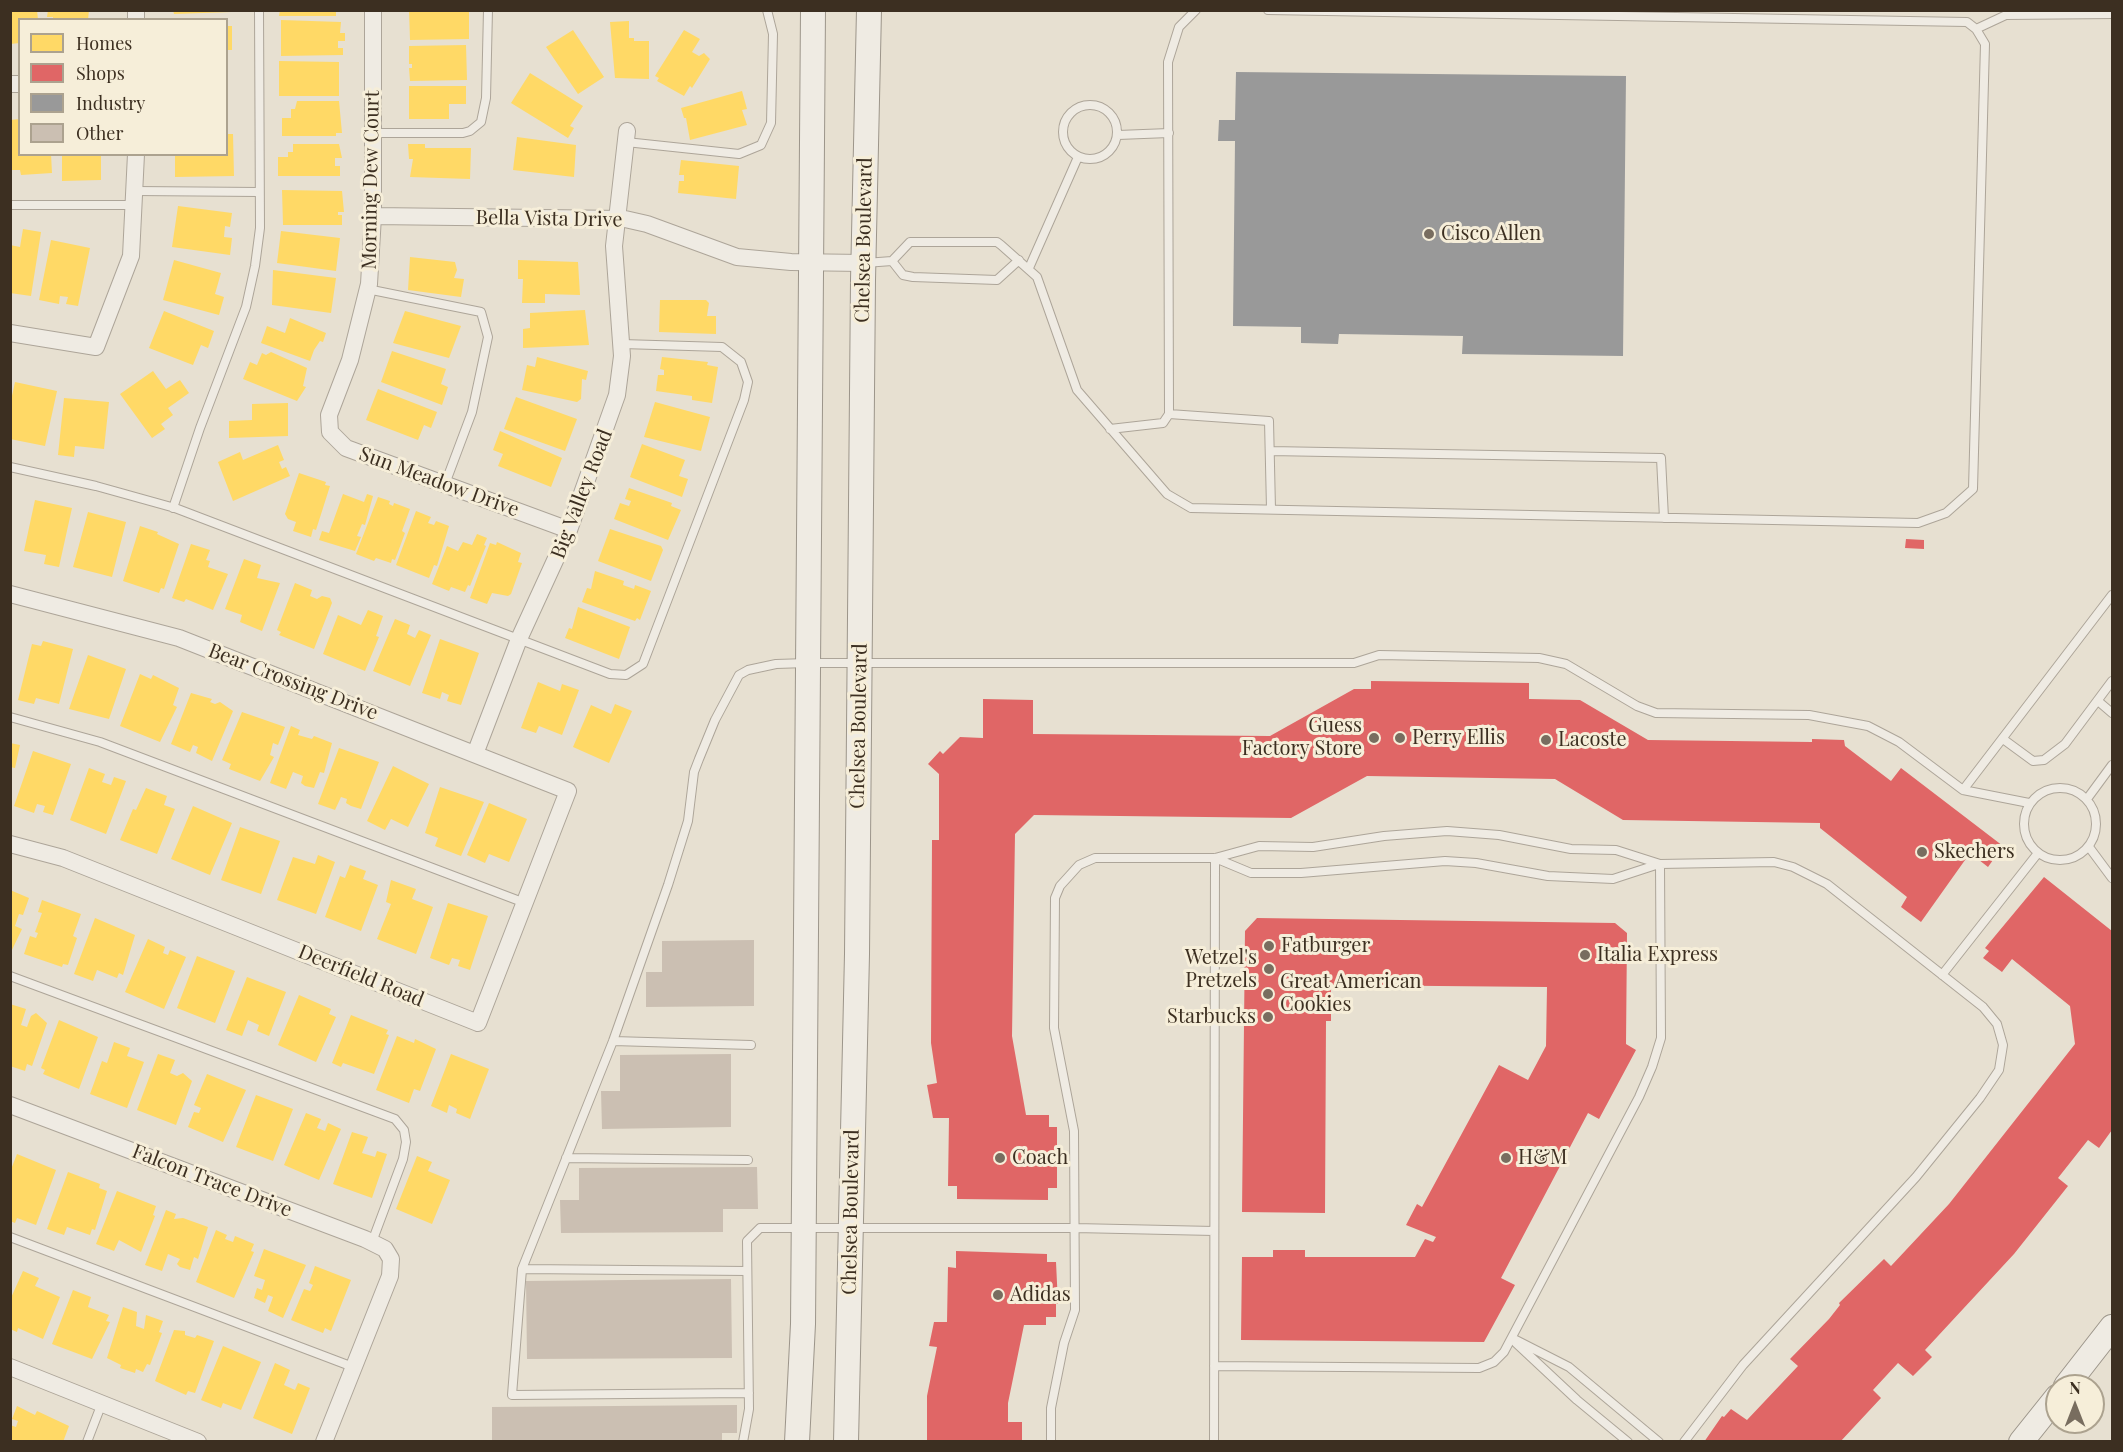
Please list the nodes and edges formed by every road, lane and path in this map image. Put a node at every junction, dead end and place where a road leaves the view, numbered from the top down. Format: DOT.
graph roads {
  1 [pos="259,10"];
  2 [pos="373,10"];
  3 [pos="488,10"];
  4 [pos="767,10"];
  5 [pos="813,10"];
  6 [pos="869,10"];
  7 [pos="1196,10"];
  8 [pos="1268,10"];
  9 [pos="2112,14"];
  10 [pos="1976,29"];
  11 [pos="373,133"];
  12 [pos="1169,133"];
  13 [pos="1118,135"];
  14 [pos="626,136"];
  15 [pos="136,156"];
  16 [pos="1078,157"];
  17 [pos="260,192"];
  18 [pos="135,198"];
  19 [pos="10,205"];
  20 [pos="373,216"];
  21 [pos="617,219"];
  22 [pos="1019,260"];
  23 [pos="892,261"];
  24 [pos="812,262"];
  25 [pos="863,263"];
  26 [pos="1029,268"];
  27 [pos="367,289"];
  28 [pos="10,333"];
  29 [pos="622,344"];
  30 [pos="1169,414"];
  31 [pos="329,415"];
  32 [pos="1110,429"];
  33 [pos="1270,451"];
  34 [pos="10,468"];
  35 [pos="445,484"];
  36 [pos="173,508"];
  37 [pos="1270,509"];
  38 [pos="1664,518"];
  39 [pos="569,530"];
  40 [pos="10,594"];
  41 [pos="2112,595"];
  42 [pos="519,639"];
  43 [pos="807,663"];
  44 [pos="859,664"];
  45 [pos="2112,681"];
  46 [pos="2098,701"];
  47 [pos="2112,713"];
  48 [pos="10,717"];
  49 [pos="2003,739"];
  50 [pos="475,754"];
  51 [pos="2112,765"];
  52 [pos="1963,790"];
  53 [pos="568,791"];
  54 [pos="2087,799"];
  55 [pos="2030,803"];
  56 [pos="10,844"];
  57 [pos="2089,847"];
  58 [pos="2038,853"];
  59 [pos="1215,858"];
  60 [pos="1660,864"];
  61 [pos="2112,878"];
  62 [pos="525,903"];
  63 [pos="1942,975"];
  64 [pos="10,976"];
  65 [pos="613,1041"];
  66 [pos="752,1045"];
  67 [pos="10,1104"];
  68 [pos="566,1158"];
  69 [pos="748,1160"];
  70 [pos="804,1228"];
  71 [pos="849,1228"];
  72 [pos="1075,1228"];
  73 [pos="1214,1231"];
  74 [pos="10,1237"];
  75 [pos="372,1242"];
  76 [pos="522,1269"];
  77 [pos="747,1271"];
  78 [pos="2112,1327"];
  79 [pos="1512,1338"];
  80 [pos="1214,1366"];
  81 [pos="10,1367"];
  82 [pos="353,1367"];
  83 [pos="2075,1374"];
  84 [pos="749,1393"];
  85 [pos="103,1402"];
  86 [pos="2045,1412"];
  87 [pos="87,1442"];
  88 [pos="198,1442"];
  89 [pos="324,1442"];
  90 [pos="743,1442"];
  91 [pos="797,1442"];
  92 [pos="846,1442"];
  93 [pos="1051,1442"];
  94 [pos="1214,1442"];
  95 [pos="1628,1442"];
  96 [pos="1659,1442"];
  97 [pos="1684,1442"];
  98 [pos="2021,1442"];
  1 -- 17 [label="lane"];
  2 -- 11 [label="street, Morning Dew Court"];
  3 -- 11 [label="lane"];
  4 -- 14 [label="lane"];
  5 -- 24 [label="main road"];
  6 -- 25 [label="main road, Chelsea Boulevard"];
  7 -- 12 [label="lane"];
  8 -- 10 [label="lane"];
  9 -- 10 [label="lane"];
  10 -- 38 [label="lane"];
  11 -- 20 [label="street, Morning Dew Court"];
  12 -- 13 [label="lane"];
  12 -- 30 [label="lane"];
  13 -- 16 [label="lane"];
  13 -- 16 [label="lane"];
  14 -- 21 [label="street, Big Valley Road"];
  15 -- 18 [label="street"];
  16 -- 26 [label="lane"];
  17 -- 18 [label="lane"];
  17 -- 36 [label="lane"];
  18 -- 19 [label="lane"];
  18 -- 28 [label="street"];
  20 -- 21 [label="street, Bella Vista Drive"];
  20 -- 27 [label="street, Morning Dew Court"];
  21 -- 24 [label="street, Bella Vista Drive"];
  21 -- 29 [label="street, Big Valley Road"];
  22 -- 23 [label="lane"];
  22 -- 23 [label="lane"];
  22 -- 26 [label="lane"];
  23 -- 25 [label="lane"];
  24 -- 25 [label="street, Bella Vista Drive"];
  24 -- 43 [label="main road"];
  25 -- 44 [label="main road, Chelsea Boulevard"];
  26 -- 32 [label="lane"];
  27 -- 31 [label="street, Morning Dew Court"];
  27 -- 35 [label="lane"];
  29 -- 39 [label="street, Big Valley Road"];
  29 -- 42 [label="lane"];
  30 -- 32 [label="lane"];
  30 -- 33 [label="lane"];
  31 -- 35 [label="street, Sun Meadow Drive"];
  32 -- 37 [label="lane"];
  33 -- 37 [label="lane"];
  33 -- 38 [label="lane"];
  34 -- 36 [label="lane"];
  35 -- 39 [label="street, Sun Meadow Drive"];
  36 -- 42 [label="lane"];
  37 -- 38 [label="lane"];
  39 -- 42 [label="street, Big Valley Road"];
  40 -- 50 [label="street, Bear Crossing Drive"];
  41 -- 49 [label="lane"];
  42 -- 50 [label="street, Big Valley Road"];
  43 -- 44 [label="lane"];
  43 -- 65 [label="lane"];
  43 -- 70 [label="main road"];
  44 -- 52 [label="lane"];
  44 -- 71 [label="main road, Chelsea Boulevard"];
  45 -- 46 [label="lane"];
  46 -- 47 [label="lane"];
  46 -- 49 [label="lane"];
  48 -- 62 [label="lane"];
  49 -- 52 [label="lane"];
  50 -- 53 [label="street, Bear Crossing Drive"];
  51 -- 54 [label="lane"];
  52 -- 55 [label="lane"];
  53 -- 62 [label="street, Deerfield Road"];
  54 -- 55 [label="lane"];
  54 -- 57 [label="lane"];
  55 -- 58 [label="lane"];
  56 -- 62 [label="street, Deerfield Road"];
  57 -- 58 [label="lane"];
  57 -- 61 [label="lane"];
  58 -- 63 [label="lane"];
  59 -- 60 [label="lane"];
  59 -- 60 [label="lane"];
  59 -- 72 [label="lane"];
  59 -- 73 [label="lane"];
  60 -- 63 [label="lane"];
  60 -- 79 [label="lane"];
  63 -- 97 [label="lane"];
  64 -- 75 [label="lane"];
  65 -- 66 [label="lane"];
  65 -- 68 [label="lane"];
  67 -- 75 [label="street, Falcon Trace Drive"];
  68 -- 69 [label="lane"];
  68 -- 76 [label="lane"];
  70 -- 71 [label="lane"];
  70 -- 77 [label="lane"];
  70 -- 91 [label="main road"];
  71 -- 72 [label="lane"];
  71 -- 92 [label="main road, Chelsea Boulevard"];
  72 -- 73 [label="lane"];
  72 -- 93 [label="lane"];
  73 -- 80 [label="lane"];
  74 -- 82 [label="lane"];
  75 -- 82 [label="street, Falcon Trace Drive"];
  76 -- 77 [label="lane"];
  76 -- 84 [label="lane"];
  77 -- 84 [label="lane"];
  78 -- 83 [label="main road"];
  79 -- 80 [label="lane"];
  79 -- 95 [label="lane"];
  79 -- 96 [label="lane"];
  80 -- 94 [label="lane"];
  81 -- 85 [label="street"];
  82 -- 89 [label="street"];
  84 -- 90 [label="lane"];
  85 -- 87 [label="lane"];
  85 -- 88 [label="street"];
  86 -- 98 [label="main road"];
}
